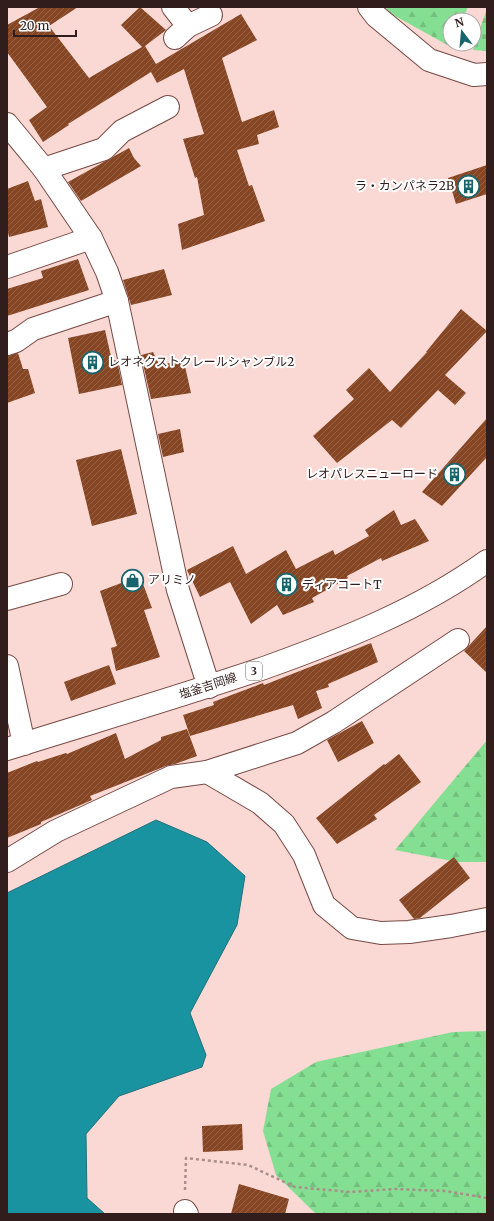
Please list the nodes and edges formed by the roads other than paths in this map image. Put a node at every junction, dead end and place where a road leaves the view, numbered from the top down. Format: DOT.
graph roads {
  1 [pos="173,7"];
  2 [pos="369,7"];
  3 [pos="211,15"];
  4 [pos="487,74"];
  5 [pos="168,107"];
  6 [pos="10,133"];
  7 [pos="44,169"];
  8 [pos="91,238"];
  9 [pos="7,267"];
  10 [pos="117,301"];
  11 [pos="7,344"];
  12 [pos="487,561"];
  13 [pos="61,584"];
  14 [pos="7,598"];
  15 [pos="458,640"];
  16 [pos="7,666"];
  17 [pos="209,687"];
  18 [pos="15,746"];
  19 [pos="207,772"];
  20 [pos="7,861"];
  21 [pos="487,919"];
  1 -- 3 [label="street"];
  2 -- 4 [label="street"];
  5 -- 7 [label="street"];
  6 -- 7 [label="street"];
  7 -- 8 [label="street"];
  8 -- 9 [label="street"];
  8 -- 10 [label="street"];
  10 -- 11 [label="street"];
  10 -- 17 [label="street"];
  12 -- 17 [label="street, 塩釜吉岡線 / 3"];
  13 -- 14 [label="street"];
  15 -- 19 [label="street"];
  16 -- 18 [label="street"];
  17 -- 18 [label="street, 塩釜吉岡線 / 3"];
  19 -- 20 [label="street"];
  19 -- 21 [label="street"];
}
